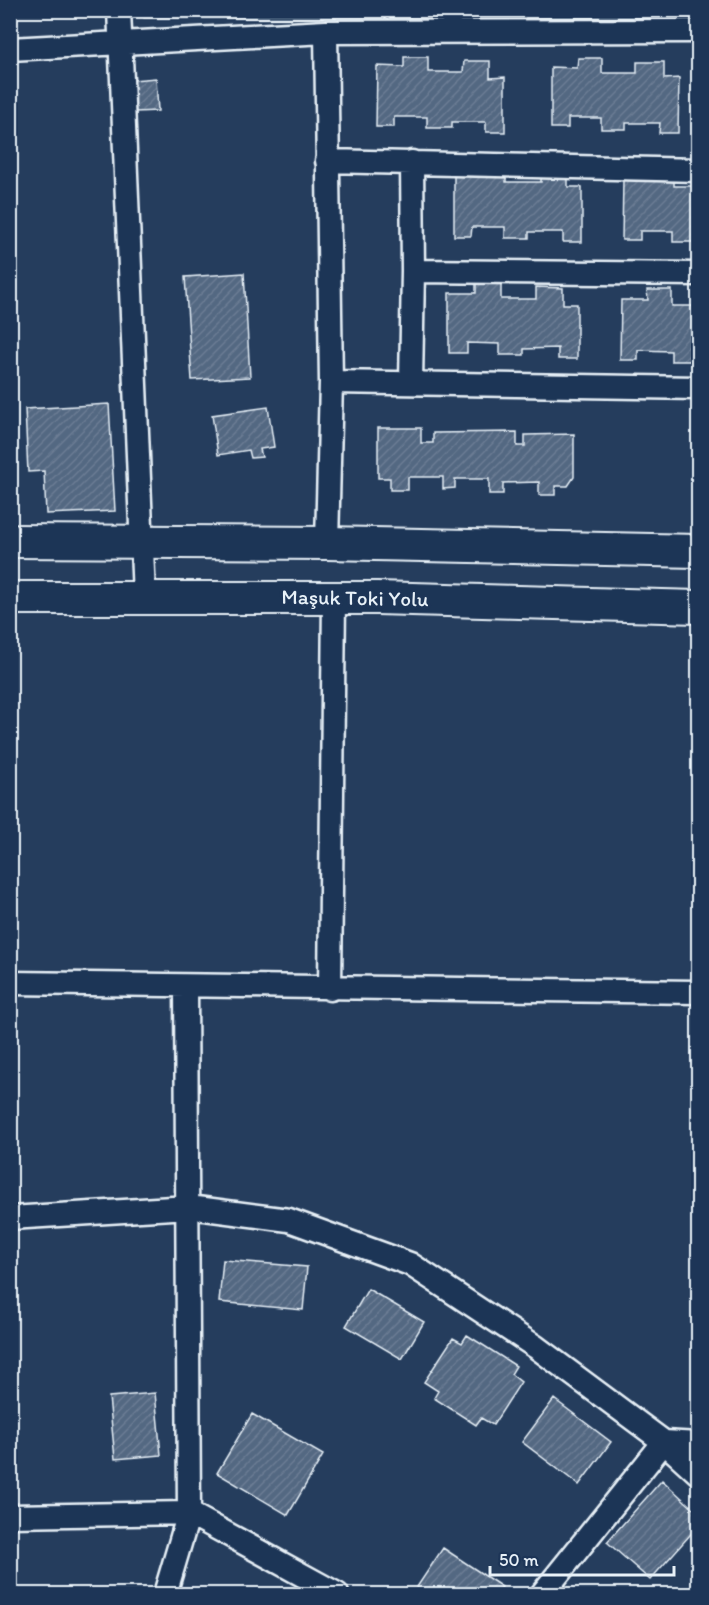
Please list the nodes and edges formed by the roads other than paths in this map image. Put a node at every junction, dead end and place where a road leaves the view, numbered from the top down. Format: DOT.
graph roads {
  1 [pos="119,10"];
  2 [pos="699,31"];
  3 [pos="326,32"];
  4 [pos="122,43"];
  5 [pos="10,49"];
  6 [pos="327,161"];
  7 [pos="412,162"];
  8 [pos="699,170"];
  9 [pos="413,271"];
  10 [pos="699,274"];
  11 [pos="331,382"];
  12 [pos="411,383"];
  13 [pos="699,388"];
  14 [pos="141,540"];
  15 [pos="10,541"];
  16 [pos="327,543"];
  17 [pos="699,551"];
  18 [pos="144,596"];
  19 [pos="10,598"];
  20 [pos="334,598"];
  21 [pos="699,607"];
  22 [pos="10,983"];
  23 [pos="186,986"];
  24 [pos="330,989"];
  25 [pos="699,992"];
  26 [pos="189,1207"];
  27 [pos="10,1218"];
  28 [pos="664,1442"];
  29 [pos="699,1444"];
  30 [pos="699,1473"];
  31 [pos="189,1513"];
  32 [pos="10,1516"];
  33 [pos="165,1594"];
  34 [pos="337,1594"];
  35 [pos="542,1594"];
  1 -- 4 [label="street"];
  2 -- 3 [label="street"];
  3 -- 4 [label="street"];
  3 -- 6 [label="street"];
  4 -- 5 [label="street"];
  4 -- 14 [label="street"];
  6 -- 7 [label="street"];
  6 -- 11 [label="street"];
  7 -- 8 [label="street"];
  7 -- 9 [label="street"];
  9 -- 10 [label="street"];
  9 -- 12 [label="street"];
  11 -- 12 [label="street"];
  11 -- 16 [label="street"];
  12 -- 13 [label="street"];
  14 -- 15 [label="main road"];
  14 -- 16 [label="main road"];
  14 -- 18 [label="street"];
  16 -- 17 [label="main road"];
  18 -- 19 [label="main road, Maşuk Toki Yolu"];
  18 -- 20 [label="main road, Maşuk Toki Yolu"];
  20 -- 21 [label="main road, Maşuk Toki Yolu"];
  20 -- 24 [label="street"];
  22 -- 23 [label="street"];
  23 -- 24 [label="street"];
  23 -- 26 [label="street"];
  24 -- 25 [label="street"];
  26 -- 27 [label="street"];
  26 -- 28 [label="street"];
  26 -- 31 [label="street"];
  28 -- 29 [label="street"];
  28 -- 30 [label="street"];
  28 -- 35 [label="street"];
  31 -- 32 [label="street"];
  31 -- 33 [label="street"];
  31 -- 34 [label="street"];
}
